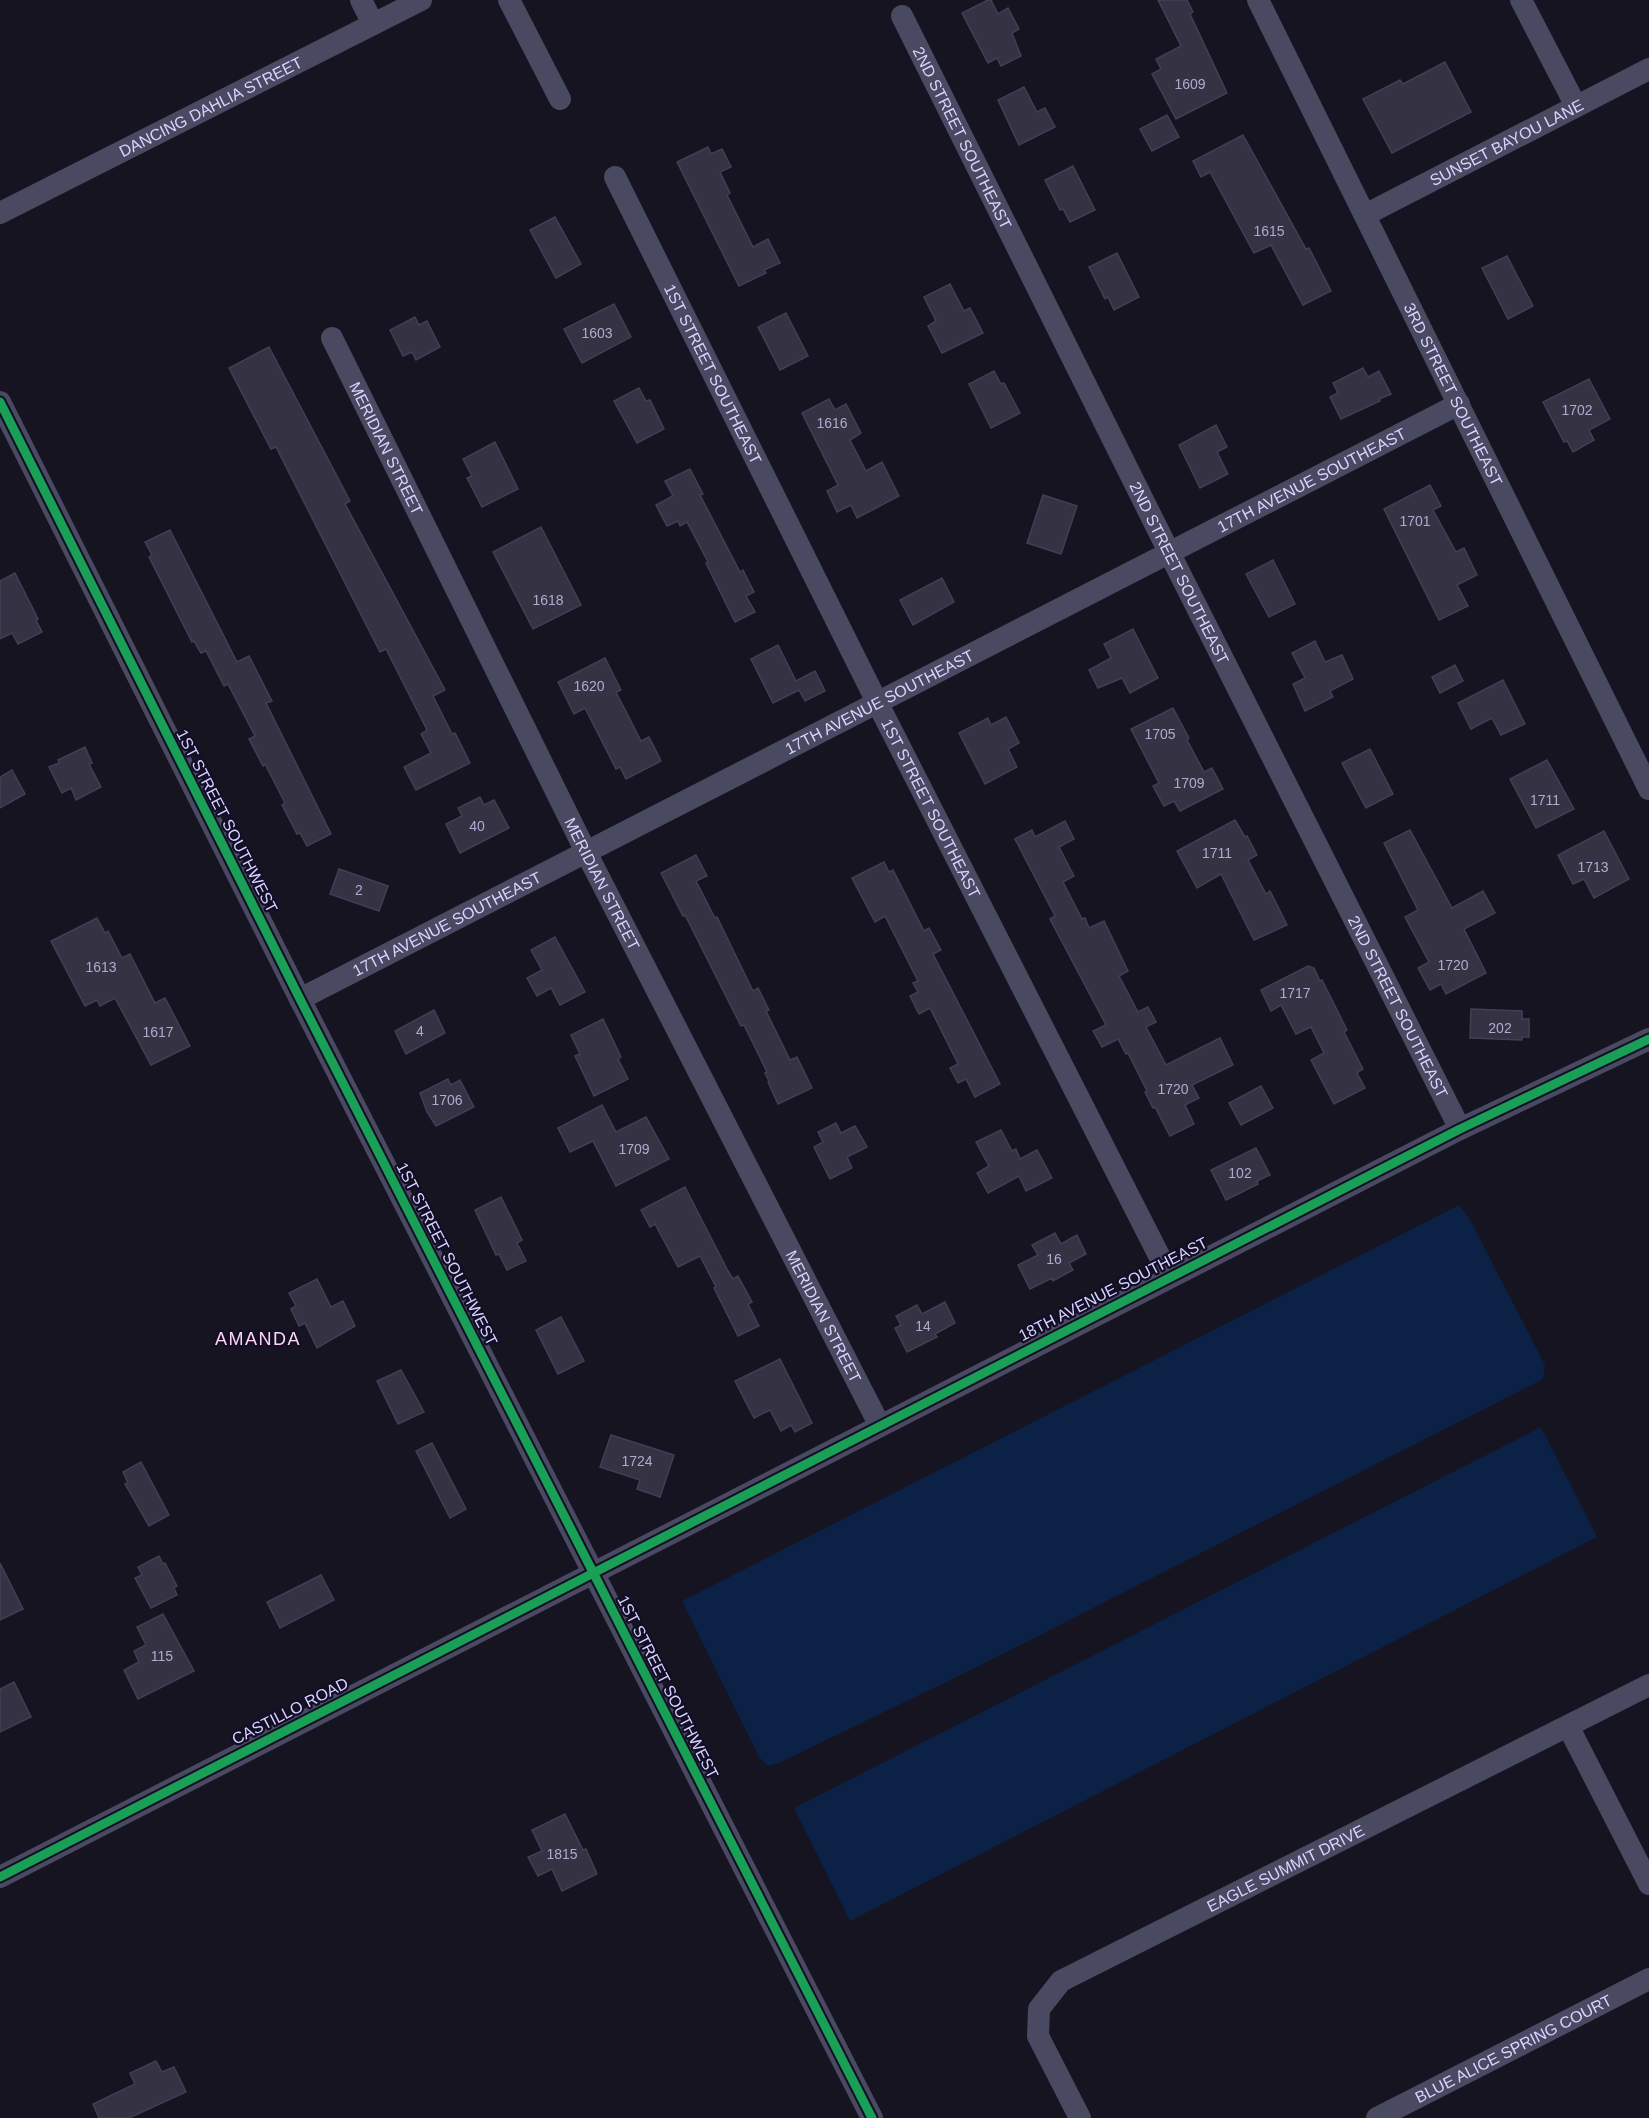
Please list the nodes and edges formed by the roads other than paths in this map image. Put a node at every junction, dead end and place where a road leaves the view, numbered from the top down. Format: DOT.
graph roads {
  1 [pos="361,0"];
  2 [pos="421,0"];
  3 [pos="509,0"];
  4 [pos="1258,0"];
  5 [pos="1521,0"];
  6 [pos="902,16"];
  7 [pos="373,24"];
  8 [pos="1649,69"];
  9 [pos="560,99"];
  10 [pos="1576,106"];
  11 [pos="615,177"];
  12 [pos="0,213"];
  13 [pos="1365,215"];
  14 [pos="332,338"];
  15 [pos="1460,404"];
  16 [pos="1,407"];
  17 [pos="1169,552"];
  18 [pos="877,702"];
  19 [pos="1649,789"];
  20 [pos="586,852"];
  21 [pos="300,999"];
  22 [pos="1649,1040"];
  23 [pos="1460,1129"];
  24 [pos="1170,1277"];
  25 [pos="880,1426"];
  26 [pos="593,1572"];
  27 [pos="1649,1685"];
  28 [pos="1568,1726"];
  29 [pos="0,1877"];
  30 [pos="1649,1884"];
  31 [pos="1649,1979"];
  32 [pos="872,2118"];
  33 [pos="1080,2118"];
  34 [pos="1377,2118"];
  1 -- 7 [label="street"];
  2 -- 7 [label="street, DANCING DAHLIA STREET"];
  3 -- 9 [label="street"];
  4 -- 13 [label="street, 3RD STREET SOUTHEAST"];
  5 -- 10 [label="street"];
  6 -- 17 [label="street, 2ND STREET SOUTHEAST"];
  7 -- 12 [label="street, DANCING DAHLIA STREET"];
  8 -- 10 [label="street, SUNSET BAYOU LANE"];
  10 -- 13 [label="street, SUNSET BAYOU LANE"];
  11 -- 18 [label="street, 1ST STREET SOUTHEAST"];
  13 -- 15 [label="street, 3RD STREET SOUTHEAST"];
  14 -- 20 [label="street, MERIDIAN STREET"];
  15 -- 17 [label="street, 17TH AVENUE SOUTHEAST"];
  15 -- 19 [label="street, 3RD STREET SOUTHEAST"];
  16 -- 21 [label="street, 1ST STREET SOUTHWEST"];
  17 -- 18 [label="street, 17TH AVENUE SOUTHEAST"];
  17 -- 23 [label="street, 2ND STREET SOUTHEAST"];
  18 -- 20 [label="street, 17TH AVENUE SOUTHEAST"];
  18 -- 24 [label="street, 1ST STREET SOUTHEAST"];
  20 -- 21 [label="street, 17TH AVENUE SOUTHEAST"];
  20 -- 25 [label="street, MERIDIAN STREET"];
  21 -- 26 [label="street, 1ST STREET SOUTHWEST"];
  22 -- 23 [label="street, 18TH AVENUE SOUTHEAST"];
  23 -- 24 [label="street, 18TH AVENUE SOUTHEAST"];
  24 -- 25 [label="street, 18TH AVENUE SOUTHEAST"];
  25 -- 26 [label="street, 18TH AVENUE SOUTHEAST"];
  26 -- 29 [label="street, CASTILLO ROAD"];
  26 -- 32 [label="street, 1ST STREET SOUTHWEST"];
  27 -- 28 [label="street, EAGLE SUMMIT DRIVE"];
  28 -- 30 [label="street"];
  28 -- 33 [label="street, EAGLE SUMMIT DRIVE"];
  31 -- 34 [label="street, BLUE ALICE SPRING COURT"];
}
